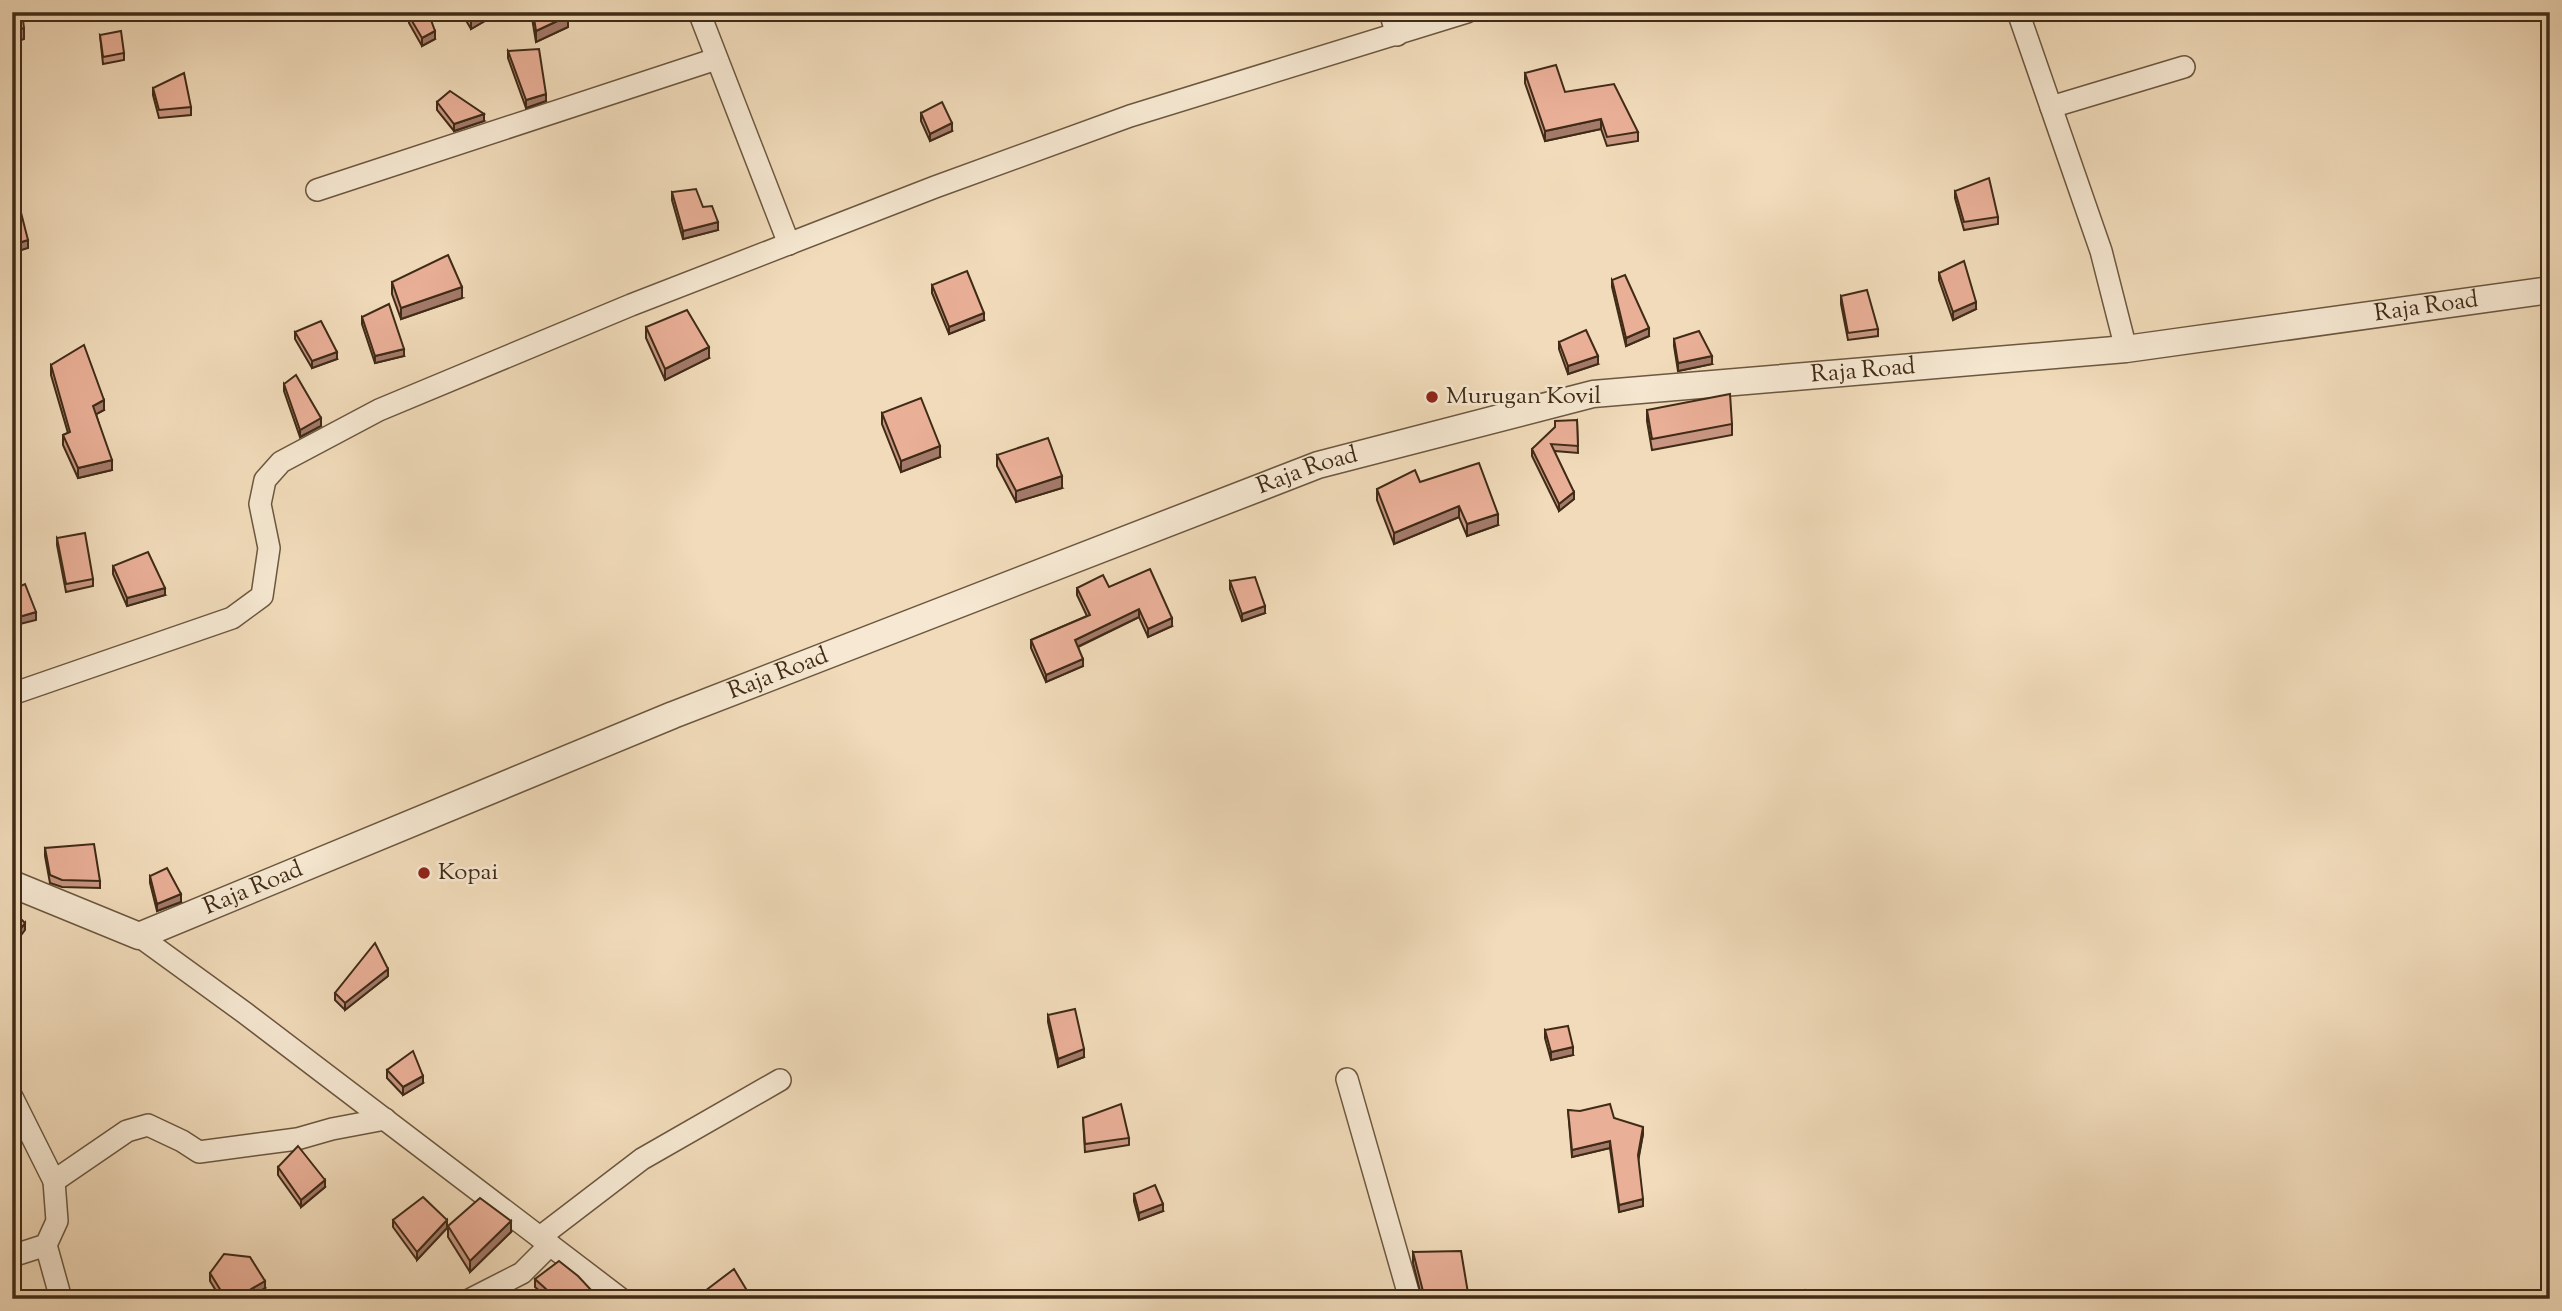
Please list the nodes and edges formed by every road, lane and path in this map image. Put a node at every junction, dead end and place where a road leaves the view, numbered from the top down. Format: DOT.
graph roads {
  1 [pos="699,12"];
  2 [pos="1390,12"];
  3 [pos="1467,12"];
  4 [pos="2018,12"];
  5 [pos="1397,35"];
  6 [pos="716,59"];
  7 [pos="2185,67"];
  8 [pos="2051,107"];
  9 [pos="317,190"];
  10 [pos="789,244"];
  11 [pos="2550,290"];
  12 [pos="2126,349"];
  13 [pos="12,694"];
  14 [pos="12,884"];
  15 [pos="139,936"];
  16 [pos="1347,1079"];
  17 [pos="780,1080"];
  18 [pos="12,1097"];
  19 [pos="385,1119"];
  20 [pos="54,1181"];
  21 [pos="545,1241"];
  22 [pos="47,1245"];
  23 [pos="12,1256"];
  24 [pos="61,1299"];
  25 [pos="471,1299"];
  26 [pos="621,1299"];
  27 [pos="1410,1299"];
  1 -- 6 [label="street"];
  2 -- 5 [label="street"];
  3 -- 5 [label="street"];
  4 -- 8 [label="street"];
  5 -- 10 [label="street"];
  6 -- 9 [label="street"];
  6 -- 10 [label="street"];
  7 -- 8 [label="street"];
  8 -- 12 [label="street"];
  10 -- 13 [label="street"];
  11 -- 12 [label="street, Raja Road"];
  12 -- 15 [label="street, Raja Road"];
  14 -- 15 [label="street"];
  15 -- 19 [label="street"];
  16 -- 27 [label="street"];
  17 -- 21 [label="street"];
  18 -- 20 [label="street"];
  19 -- 20 [label="street"];
  19 -- 21 [label="street"];
  20 -- 22 [label="street"];
  21 -- 25 [label="street"];
  21 -- 26 [label="street"];
  22 -- 23 [label="street"];
  22 -- 24 [label="street"];
}
